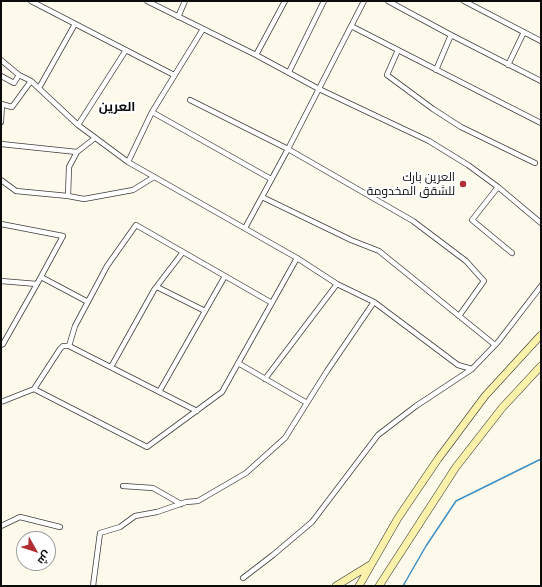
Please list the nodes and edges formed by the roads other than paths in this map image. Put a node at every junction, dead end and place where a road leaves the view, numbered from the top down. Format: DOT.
graph roads {
  1 [pos="31,1"];
  2 [pos="147,1"];
  3 [pos="185,1"];
  4 [pos="285,1"];
  5 [pos="324,1"];
  6 [pos="364,1"];
  7 [pos="388,1"];
  8 [pos="464,1"];
  9 [pos="473,3"];
  10 [pos="178,17"];
  11 [pos="75,24"];
  12 [pos="351,26"];
  13 [pos="203,29"];
  14 [pos="524,32"];
  15 [pos="541,33"];
  16 [pos="451,35"];
  17 [pos="539,40"];
  18 [pos="126,50"];
  19 [pos="398,50"];
  20 [pos="256,55"];
  21 [pos="1,60"];
  22 [pos="508,65"];
  23 [pos="436,70"];
  24 [pos="289,72"];
  25 [pos="19,75"];
  26 [pos="174,75"];
  27 [pos="1,76"];
  28 [pos="31,81"];
  29 [pos="541,81"];
  30 [pos="39,88"];
  31 [pos="319,89"];
  32 [pos="190,100"];
  33 [pos="2,104"];
  34 [pos="152,112"];
  35 [pos="1,122"];
  36 [pos="541,123"];
  37 [pos="78,125"];
  38 [pos="95,138"];
  39 [pos="1,144"];
  40 [pos="288,149"];
  41 [pos="77,152"];
  42 [pos="128,162"];
  43 [pos="535,163"];
  44 [pos="154,177"];
  45 [pos="272,179"];
  46 [pos="1,180"];
  47 [pos="498,187"];
  48 [pos="68,196"];
  49 [pos="262,197"];
  50 [pos="541,223"];
  51 [pos="1,224"];
  52 [pos="245,228"];
  53 [pos="183,252"];
  54 [pos="512,253"];
  55 [pos="297,258"];
  56 [pos="225,276"];
  57 [pos="41,277"];
  58 [pos="1,280"];
  59 [pos="37,284"];
  60 [pos="337,284"];
  61 [pos="541,286"];
  62 [pos="157,287"];
  63 [pos="88,302"];
  64 [pos="374,302"];
  65 [pos="272,303"];
  66 [pos="205,311"];
  67 [pos="459,316"];
  68 [pos="541,335"];
  69 [pos="1,345"];
  70 [pos="495,345"];
  71 [pos="69,346"];
  72 [pos="238,364"];
  73 [pos="541,366"];
  74 [pos="111,367"];
  75 [pos="472,369"];
  76 [pos="264,379"];
  77 [pos="34,389"];
  78 [pos="159,392"];
  79 [pos="1,402"];
  80 [pos="307,403"];
  81 [pos="197,411"];
  82 [pos="123,486"];
  83 [pos="181,504"];
  84 [pos="1,526"];
  85 [pos="60,527"];
  86 [pos="370,565"];
  87 [pos="243,578"];
  88 [pos="93,586"];
  89 [pos="336,586"];
  90 [pos="359,586"];
  91 [pos="379,586"];
  1 -- 11 [label="street"];
  2 -- 10 [label="street"];
  3 -- 10 [label="street"];
  4 -- 20 [label="street"];
  5 -- 24 [label="street"];
  6 -- 12 [label="street"];
  7 -- 16 [label="street"];
  8 -- 9 [label="street"];
  9 -- 14 [label="street"];
  10 -- 13 [label="street"];
  11 -- 18 [label="street"];
  11 -- 30 [label="street"];
  12 -- 19 [label="street"];
  12 -- 31 [label="street"];
  13 -- 20 [label="street"];
  13 -- 26 [label="street"];
  14 -- 17 [label="street"];
  14 -- 22 [label="street"];
  15 -- 17 [label="street"];
  16 -- 22 [label="street"];
  16 -- 23 [label="street"];
  18 -- 26 [label="street"];
  18 -- 37 [label="street"];
  19 -- 23 [label="street"];
  19 -- 43 [label="street"];
  20 -- 24 [label="street"];
  21 -- 25 [label="street"];
  22 -- 29 [label="street"];
  23 -- 36 [label="street"];
  24 -- 31 [label="street"];
  25 -- 27 [label="street"];
  25 -- 28 [label="street"];
  26 -- 34 [label="street"];
  28 -- 30 [label="street"];
  28 -- 33 [label="street"];
  30 -- 37 [label="street"];
  31 -- 40 [label="street"];
  31 -- 47 [label="street"];
  32 -- 40 [label="street"];
  33 -- 35 [label="street"];
  34 -- 42 [label="street"];
  34 -- 45 [label="street"];
  37 -- 38 [label="street"];
  38 -- 41 [label="street"];
  38 -- 42 [label="street"];
  39 -- 41 [label="street"];
  40 -- 45 [label="street"];
  40 -- 67 [label="street"];
  41 -- 48 [label="street"];
  42 -- 44 [label="street"];
  44 -- 48 [label="street"];
  44 -- 52 [label="street"];
  45 -- 49 [label="street"];
  46 -- 48 [label="street"];
  47 -- 50 [label="street"];
  47 -- 54 [label="street"];
  49 -- 52 [label="street"];
  49 -- 67 [label="street"];
  51 -- 57 [label="street"];
  52 -- 55 [label="street"];
  53 -- 56 [label="street"];
  53 -- 62 [label="street"];
  53 -- 63 [label="street"];
  55 -- 60 [label="street"];
  55 -- 65 [label="street"];
  56 -- 65 [label="street"];
  56 -- 66 [label="street"];
  57 -- 59 [label="street"];
  57 -- 63 [label="street"];
  58 -- 59 [label="street"];
  59 -- 69 [label="street"];
  60 -- 64 [label="street"];
  60 -- 76 [label="street"];
  61 -- 70 [label="street"];
  62 -- 66 [label="street"];
  62 -- 74 [label="street"];
  63 -- 71 [label="street"];
  64 -- 75 [label="street"];
  64 -- 80 [label="street"];
  65 -- 72 [label="street"];
  66 -- 78 [label="street"];
  67 -- 70 [label="street"];
  68 -- 86 [label="main road"];
  70 -- 75 [label="street"];
  71 -- 74 [label="street"];
  71 -- 77 [label="street"];
  72 -- 76 [label="street"];
  72 -- 81 [label="street"];
  73 -- 91 [label="main road"];
  74 -- 78 [label="street"];
  75 -- 87 [label="street"];
  76 -- 80 [label="street"];
  77 -- 79 [label="street"];
  77 -- 81 [label="street"];
  78 -- 81 [label="street"];
  80 -- 83 [label="street"];
  82 -- 83 [label="street"];
  83 -- 88 [label="street"];
  84 -- 85 [label="street"];
  86 -- 89 [label="main road"];
  86 -- 90 [label="main road"];
}
